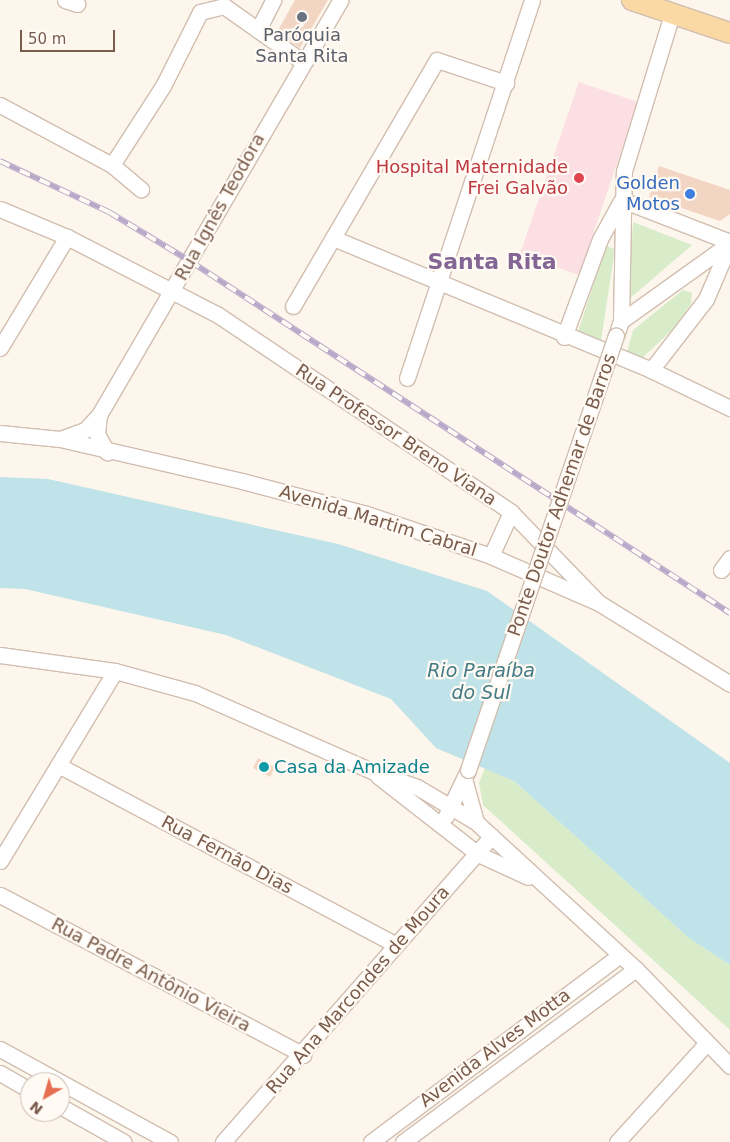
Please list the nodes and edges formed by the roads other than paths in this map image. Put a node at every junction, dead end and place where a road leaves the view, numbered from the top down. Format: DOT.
graph roads {
  1 [pos="273,0"];
  2 [pos="341,0"];
  3 [pos="532,0"];
  4 [pos="632,0"];
  5 [pos="672,14"];
  6 [pos="258,30"];
  7 [pos="730,33"];
  8 [pos="302,61"];
  9 [pos="506,83"];
  10 [pos="0,105"];
  11 [pos="112,165"];
  12 [pos="141,189"];
  13 [pos="622,200"];
  14 [pos="0,209"];
  15 [pos="67,237"];
  16 [pos="333,238"];
  17 [pos="730,243"];
  18 [pos="440,286"];
  19 [pos="174,290"];
  20 [pos="294,306"];
  21 [pos="618,329"];
  22 [pos="564,338"];
  23 [pos="0,348"];
  24 [pos="651,370"];
  25 [pos="407,378"];
  26 [pos="730,408"];
  27 [pos="99,415"];
  28 [pos="0,433"];
  29 [pos="60,439"];
  30 [pos="107,452"];
  31 [pos="511,512"];
  32 [pos="491,556"];
  33 [pos="730,558"];
  34 [pos="721,570"];
  35 [pos="599,603"];
  36 [pos="0,654"];
  37 [pos="115,671"];
  38 [pos="730,684"];
  39 [pos="58,765"];
  40 [pos="374,772"];
  41 [pos="466,776"];
  42 [pos="449,806"];
  43 [pos="476,822"];
  44 [pos="444,827"];
  45 [pos="492,836"];
  46 [pos="478,854"];
  47 [pos="0,861"];
  48 [pos="539,882"];
  49 [pos="0,895"];
  50 [pos="395,944"];
  51 [pos="620,955"];
  52 [pos="636,969"];
  53 [pos="706,1044"];
  54 [pos="0,1049"];
  55 [pos="303,1055"];
  56 [pos="730,1066"];
  57 [pos="0,1073"];
  58 [pos="459,1076"];
  59 [pos="20,1084"];
  60 [pos="470,1093"];
  61 [pos="70,1112"];
  62 [pos="124,1142"];
  63 [pos="170,1142"];
  64 [pos="223,1142"];
  65 [pos="371,1142"];
  66 [pos="403,1142"];
  67 [pos="616,1142"];
  1 -- 6 [label="street"];
  2 -- 8 [label="street, Rua Ignês Teodora"];
  3 -- 9 [label="street"];
  4 -- 5 [label="main road"];
  5 -- 7 [label="main road"];
  5 -- 13 [label="street, Ponte Doutor Adhemar de Barros"];
  6 -- 8 [label="street"];
  6 -- 11 [label="street"];
  8 -- 19 [label="street, Rua Ignês Teodora"];
  9 -- 16 [label="street"];
  9 -- 18 [label="street"];
  10 -- 11 [label="street"];
  11 -- 12 [label="street"];
  13 -- 17 [label="street"];
  13 -- 21 [label="street, Ponte Doutor Adhemar de Barros"];
  13 -- 22 [label="street"];
  14 -- 15 [label="street, Rua Professor Breno Viana"];
  15 -- 19 [label="street, Rua Professor Breno Viana"];
  15 -- 23 [label="street"];
  16 -- 18 [label="street"];
  16 -- 20 [label="street"];
  17 -- 21 [label="street"];
  17 -- 24 [label="street"];
  18 -- 22 [label="street"];
  18 -- 25 [label="street"];
  19 -- 27 [label="street, Rua Ignês Teodora"];
  19 -- 31 [label="street, Rua Professor Breno Viana"];
  21 -- 41 [label="street, Ponte Doutor Adhemar de Barros, bridge"];
  22 -- 24 [label="street"];
  24 -- 26 [label="street"];
  27 -- 29 [label="street, Rua Ignês Teodora"];
  27 -- 30 [label="street"];
  28 -- 29 [label="street, Avenida Martim Cabral"];
  29 -- 30 [label="street, Avenida Martim Cabral"];
  30 -- 32 [label="street, Avenida Martim Cabral"];
  31 -- 32 [label="street"];
  31 -- 35 [label="street, Rua Professor Breno Viana"];
  32 -- 35 [label="street, Avenida Martim Cabral"];
  33 -- 34 [label="street"];
  35 -- 38 [label="street, Avenida Martim Cabral"];
  36 -- 37 [label="street"];
  37 -- 39 [label="street"];
  37 -- 40 [label="street"];
  39 -- 47 [label="street"];
  39 -- 50 [label="street, Rua Fernão Dias"];
  40 -- 42 [label="street"];
  40 -- 44 [label="street"];
  41 -- 42 [label="street, Ponte Doutor Adhemar de Barros"];
  41 -- 43 [label="street"];
  42 -- 43 [label="street"];
  42 -- 44 [label="street"];
  43 -- 45 [label="street"];
  44 -- 46 [label="street"];
  45 -- 46 [label="street, Rua Ana Marcondes de Moura"];
  45 -- 48 [label="street"];
  46 -- 48 [label="street"];
  46 -- 50 [label="street, Rua Ana Marcondes de Moura"];
  48 -- 51 [label="street"];
  49 -- 55 [label="street, Rua Padre Antônio Vieira"];
  50 -- 55 [label="street, Rua Ana Marcondes de Moura"];
  51 -- 52 [label="street"];
  51 -- 58 [label="street, Avenida Alves Motta"];
  52 -- 53 [label="street"];
  52 -- 60 [label="street, Avenida Alves Motta"];
  53 -- 56 [label="street"];
  53 -- 67 [label="street"];
  54 -- 63 [label="street"];
  55 -- 64 [label="street, Rua Ana Marcondes de Moura"];
  57 -- 59 [label="street"];
  58 -- 60 [label="street"];
  58 -- 65 [label="street, Avenida Alves Motta"];
  60 -- 66 [label="street, Avenida Alves Motta"];
  61 -- 62 [label="street"];
}
